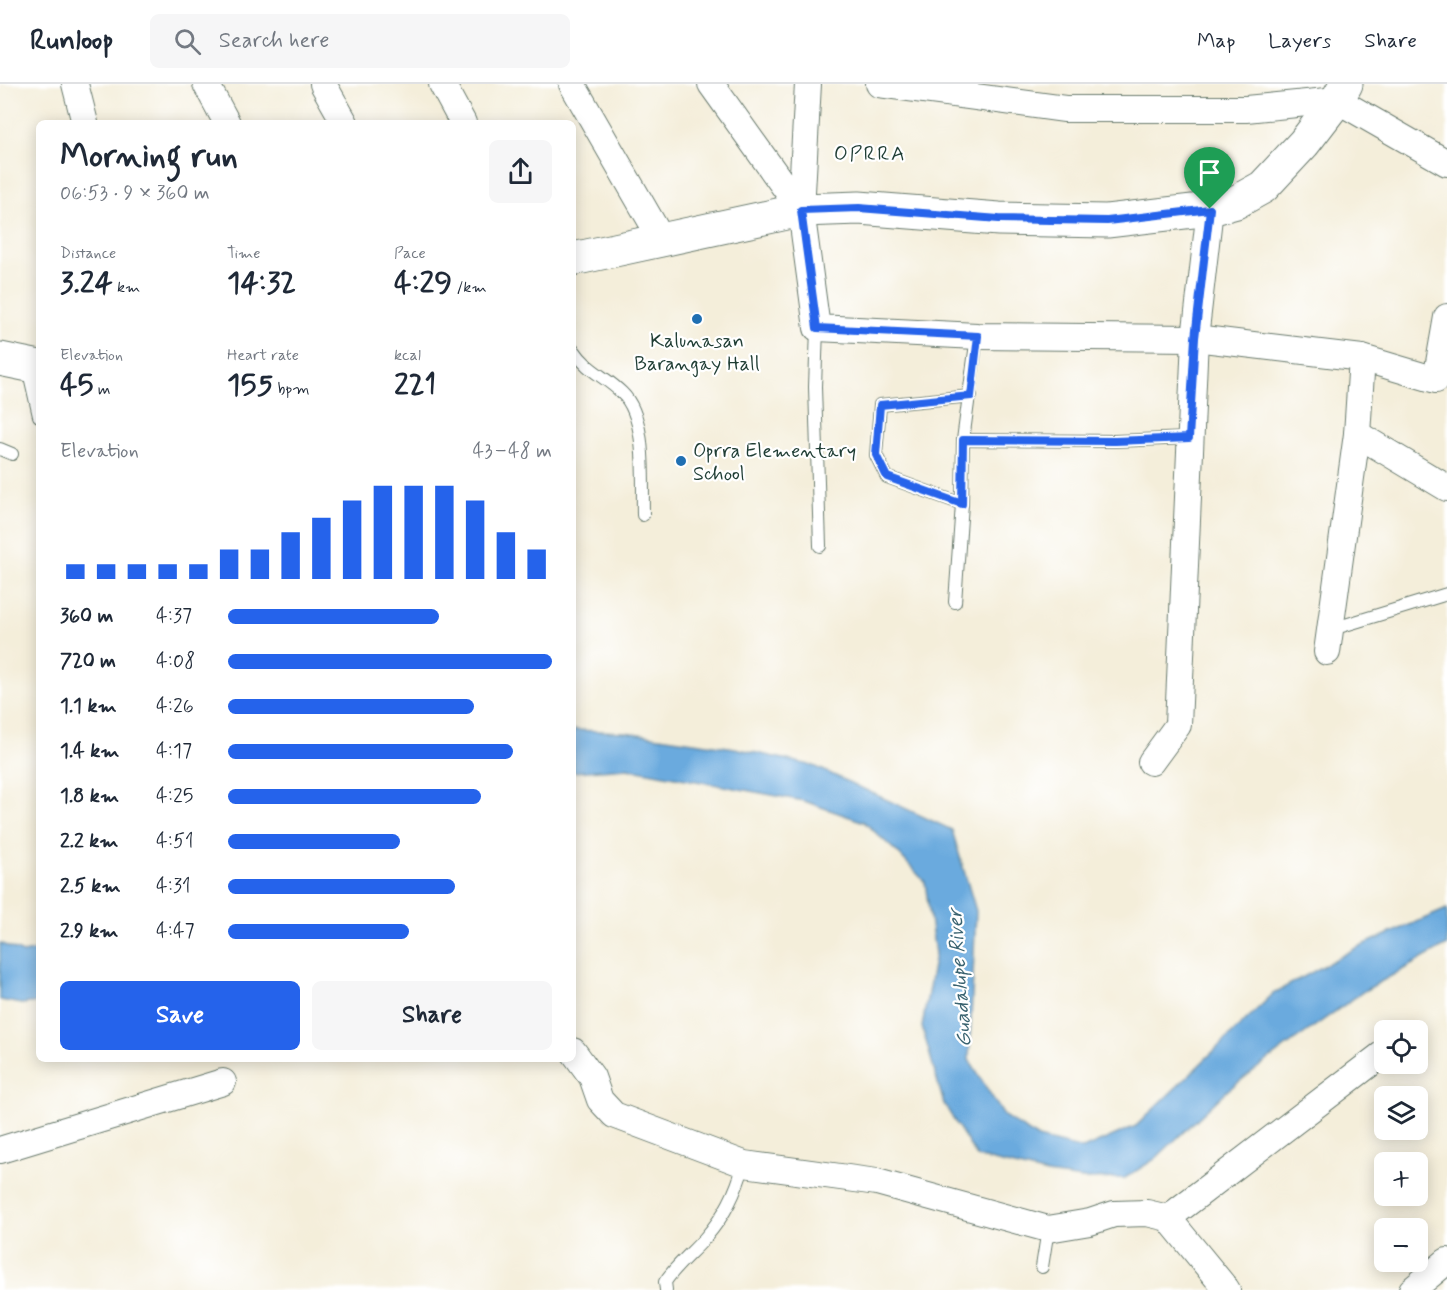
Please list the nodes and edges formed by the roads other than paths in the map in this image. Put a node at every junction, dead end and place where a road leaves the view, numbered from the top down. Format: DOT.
graph roads {
  1 [pos="75,84"];
  2 [pos="206,84"];
  3 [pos="323,84"];
  4 [pos="442,84"];
  5 [pos="572,84"];
  6 [pos="711,84"];
  7 [pos="808,84"];
  8 [pos="879,84"];
  9 [pos="1341,92"];
  10 [pos="84,120"];
  11 [pos="225,120"];
  12 [pos="343,120"];
  13 [pos="461,120"];
  14 [pos="1447,163"];
  15 [pos="1210,209"];
  16 [pos="801,210"];
  17 [pos="662,240"];
  18 [pos="576,258"];
  19 [pos="1447,317"];
  20 [pos="817,328"];
  21 [pos="978,336"];
  22 [pos="1195,338"];
  23 [pos="576,353"];
  24 [pos="1362,358"];
  25 [pos="13,363"];
  26 [pos="971,396"];
  27 [pos="36,410"];
  28 [pos="1357,434"];
  29 [pos="1189,438"];
  30 [pos="963,440"];
  31 [pos="0,449"];
  32 [pos="12,454"];
  33 [pos="1447,488"];
  34 [pos="962,504"];
  35 [pos="643,515"];
  36 [pos="820,546"];
  37 [pos="1447,594"];
  38 [pos="956,602"];
  39 [pos="1329,641"];
  40 [pos="1151,762"];
  41 [pos="576,1055"];
  42 [pos="1374,1061"];
  43 [pos="223,1082"];
  44 [pos="0,1150"];
  45 [pos="744,1164"];
  46 [pos="1168,1218"];
  47 [pos="1048,1229"];
  48 [pos="1447,1262"];
  49 [pos="1042,1267"];
  50 [pos="666,1290"];
  51 [pos="1227,1290"];
  52 [pos="1412,1290"];
  1 -- 10 [label="street"];
  2 -- 11 [label="street"];
  3 -- 12 [label="street"];
  4 -- 13 [label="street"];
  5 -- 17 [label="street"];
  6 -- 16 [label="street"];
  7 -- 16 [label="street"];
  8 -- 9 [label="street"];
  9 -- 14 [label="street"];
  9 -- 15 [label="street"];
  15 -- 16 [label="street"];
  15 -- 22 [label="street"];
  16 -- 17 [label="street"];
  16 -- 20 [label="street"];
  17 -- 18 [label="street"];
  19 -- 24 [label="street"];
  20 -- 21 [label="street"];
  20 -- 36 [label="lane"];
  21 -- 22 [label="street"];
  21 -- 26 [label="lane"];
  22 -- 24 [label="street"];
  22 -- 29 [label="street"];
  23 -- 35 [label="lane"];
  24 -- 28 [label="street"];
  25 -- 27 [label="lane"];
  26 -- 30 [label="lane"];
  26 -- 34 [label="lane"];
  28 -- 33 [label="street"];
  28 -- 39 [label="street"];
  29 -- 30 [label="lane"];
  29 -- 40 [label="street"];
  30 -- 34 [label="lane"];
  31 -- 32 [label="lane"];
  34 -- 38 [label="lane"];
  37 -- 39 [label="lane"];
  41 -- 45 [label="street"];
  42 -- 46 [label="street"];
  43 -- 44 [label="street"];
  45 -- 47 [label="street"];
  45 -- 50 [label="lane"];
  46 -- 47 [label="street"];
  46 -- 51 [label="street"];
  47 -- 49 [label="lane"];
  48 -- 52 [label="street"];
}
